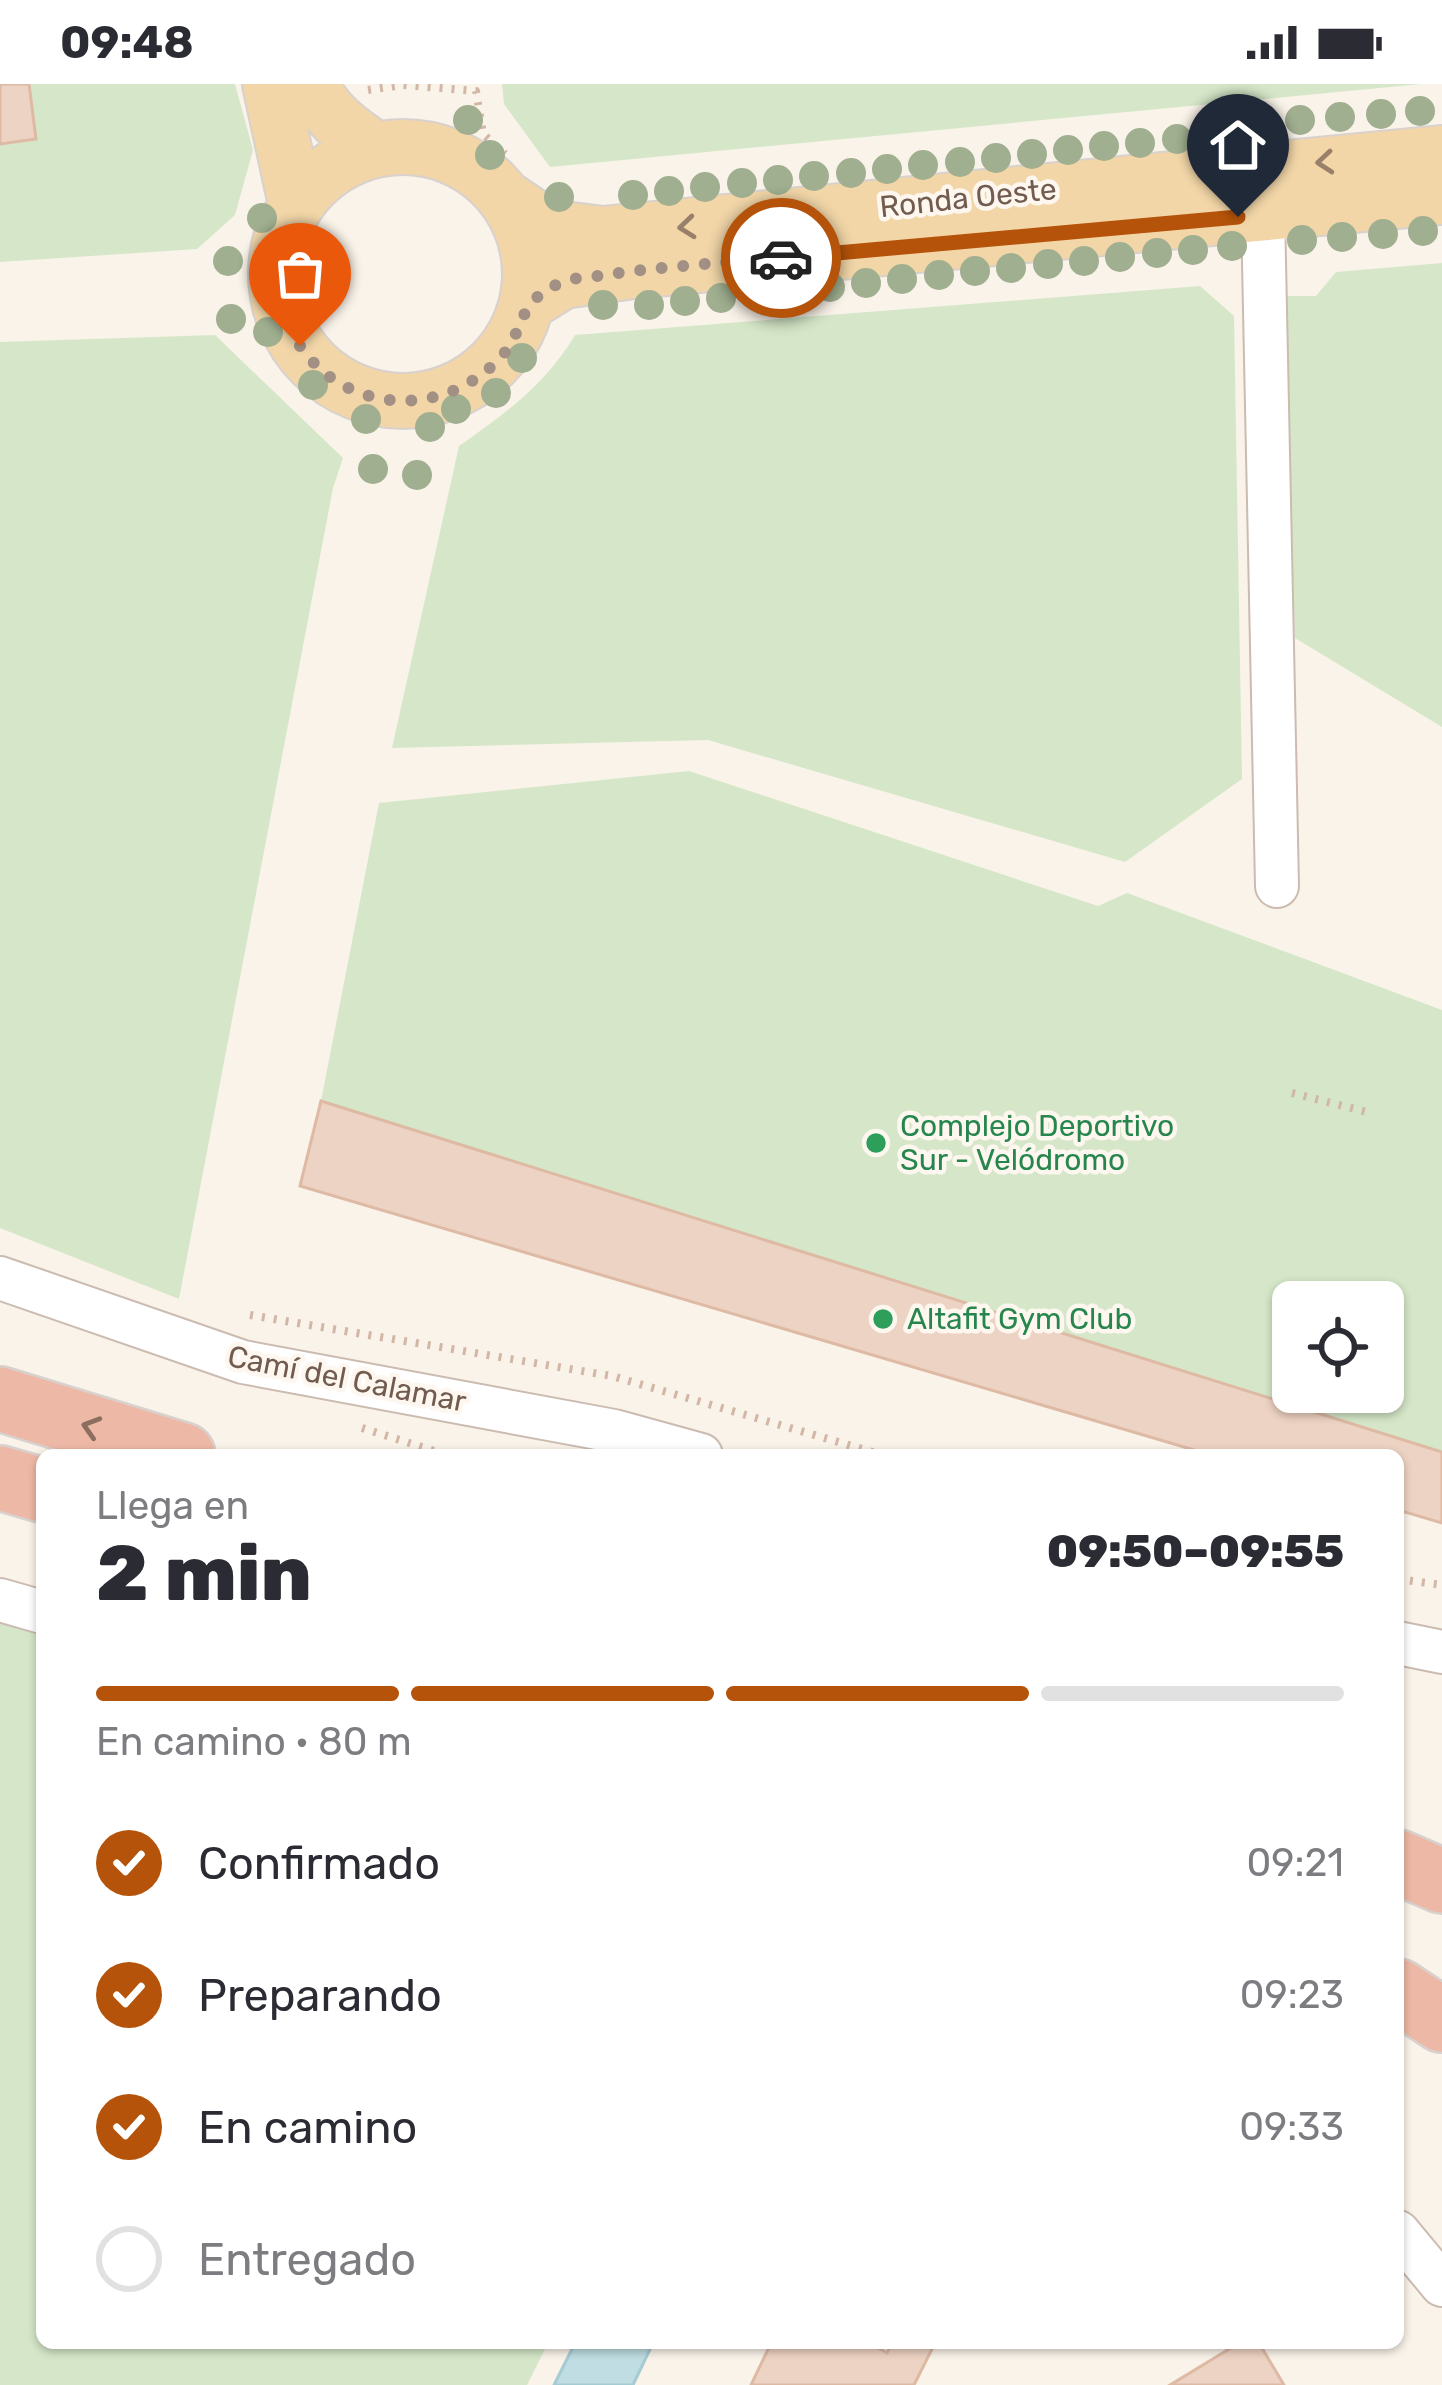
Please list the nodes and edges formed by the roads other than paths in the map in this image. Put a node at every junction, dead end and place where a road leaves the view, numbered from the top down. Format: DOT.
graph roads {
  1 [pos="270,84"];
  2 [pos="316,94"];
  3 [pos="372,147"];
  4 [pos="1442,153"];
  5 [pos="510,180"];
  6 [pos="1442,197"];
  7 [pos="296,204"];
  8 [pos="1263,214"];
  9 [pos="529,302"];
  10 [pos="1277,886"];
  11 [pos="0,1278"];
  12 [pos="0,1399"];
  13 [pos="163,1449"];
  14 [pos="679,1449"];
  15 [pos="0,1478"];
  16 [pos="36,1488"];
  17 [pos="0,1600"];
  18 [pos="36,1610"];
  19 [pos="1404,1631"];
  20 [pos="1442,1635"];
  21 [pos="1404,1644"];
  22 [pos="1442,1652"];
  23 [pos="1404,1865"];
  24 [pos="1442,1881"];
  25 [pos="1404,1995"];
  26 [pos="1442,2020"];
  27 [pos="1404,2239"];
  28 [pos="1442,2285"];
  1 -- 7 [label="main road, Ronda Oeste"];
  2 -- 3 [label="main road"];
  3 -- 5 [label="main road, Ronda Oeste"];
  3 -- 7 [label="main road"];
  4 -- 5 [label="main road, Ronda Oeste, one-way"];
  5 -- 9 [label="main road, Ronda Oeste"];
  6 -- 8 [label="main road, Ronda Oeste"];
  7 -- 9 [label="main road, Ronda Oeste"];
  8 -- 9 [label="main road, Ronda Oeste"];
  8 -- 10 [label="street"];
  11 -- 14 [label="street, Camí del Calamar"];
  13 -- 12 [label="highway, one-way"];
  15 -- 16 [label="highway"];
  17 -- 18 [label="street"];
  19 -- 20 [label="street"];
  21 -- 22 [label="street"];
  23 -- 24 [label="highway"];
  25 -- 26 [label="highway"];
  27 -- 28 [label="street"];
}
